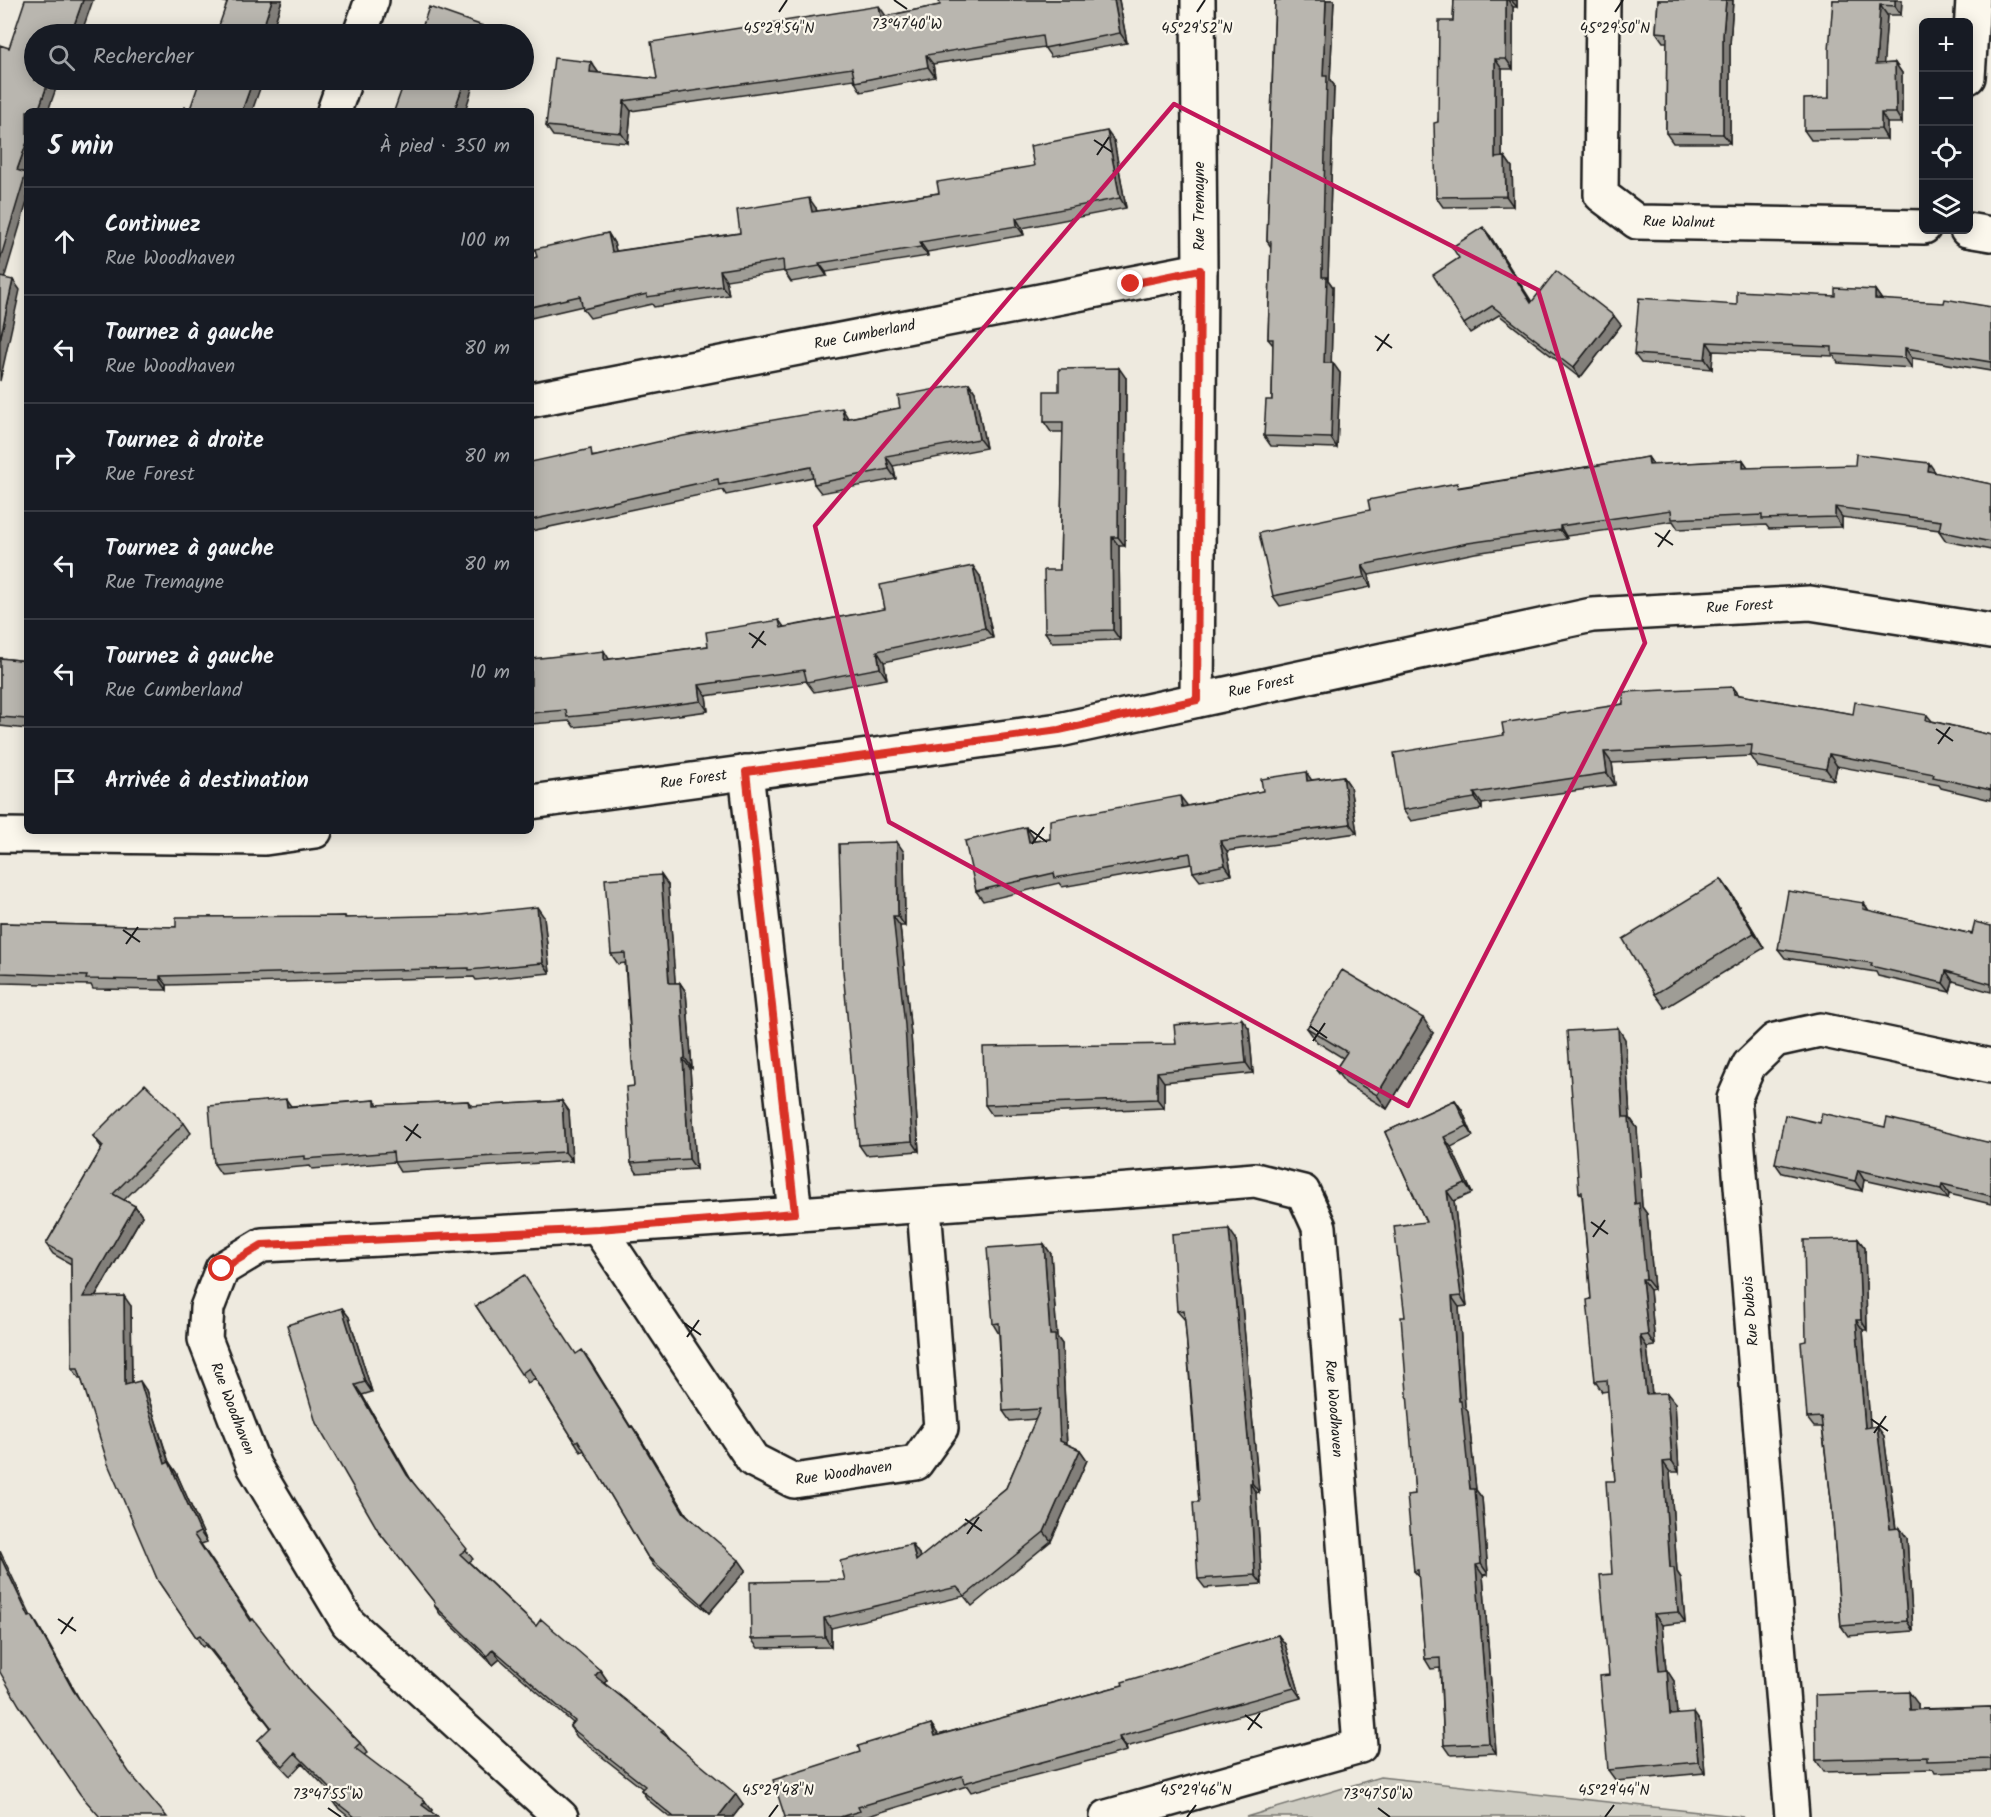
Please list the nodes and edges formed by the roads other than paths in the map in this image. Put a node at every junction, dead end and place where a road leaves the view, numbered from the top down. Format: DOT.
graph roads {
  1 [pos="372,0"];
  2 [pos="1198,0"];
  3 [pos="1603,0"];
  4 [pos="1973,0"];
  5 [pos="364,24"];
  6 [pos="1968,72"];
  7 [pos="341,90"];
  8 [pos="335,108"];
  9 [pos="1919,227"];
  10 [pos="1973,231"];
  11 [pos="1991,234"];
  12 [pos="1200,270"];
  13 [pos="534,399"];
  14 [pos="1991,631"];
  15 [pos="1197,700"];
  16 [pos="746,772"];
  17 [pos="534,802"];
  18 [pos="294,834"];
  19 [pos="0,835"];
  20 [pos="1991,1066"];
  21 [pos="924,1207"];
  22 [pos="795,1213"];
  23 [pos="599,1229"];
  24 [pos="561,1817"];
  25 [pos="1107,1817"];
  26 [pos="1792,1817"];
  1 -- 5 [label="street"];
  2 -- 12 [label="street, Rue Tremayne"];
  3 -- 9 [label="street, Rue Walnut"];
  4 -- 6 [label="street"];
  7 -- 8 [label="street"];
  10 -- 11 [label="street"];
  12 -- 13 [label="street, Rue Cumberland"];
  12 -- 15 [label="street, Rue Tremayne"];
  14 -- 15 [label="street, Rue Forest"];
  15 -- 16 [label="street, Rue Forest"];
  16 -- 17 [label="street, Rue Forest"];
  16 -- 22 [label="street"];
  18 -- 19 [label="street"];
  20 -- 26 [label="street, Rue Dubois"];
  21 -- 22 [label="street, Rue Woodhaven"];
  21 -- 23 [label="street, Rue Woodhaven"];
  21 -- 25 [label="street, Rue Woodhaven"];
  22 -- 23 [label="street, Rue Woodhaven"];
  23 -- 24 [label="street, Rue Woodhaven"];
}
